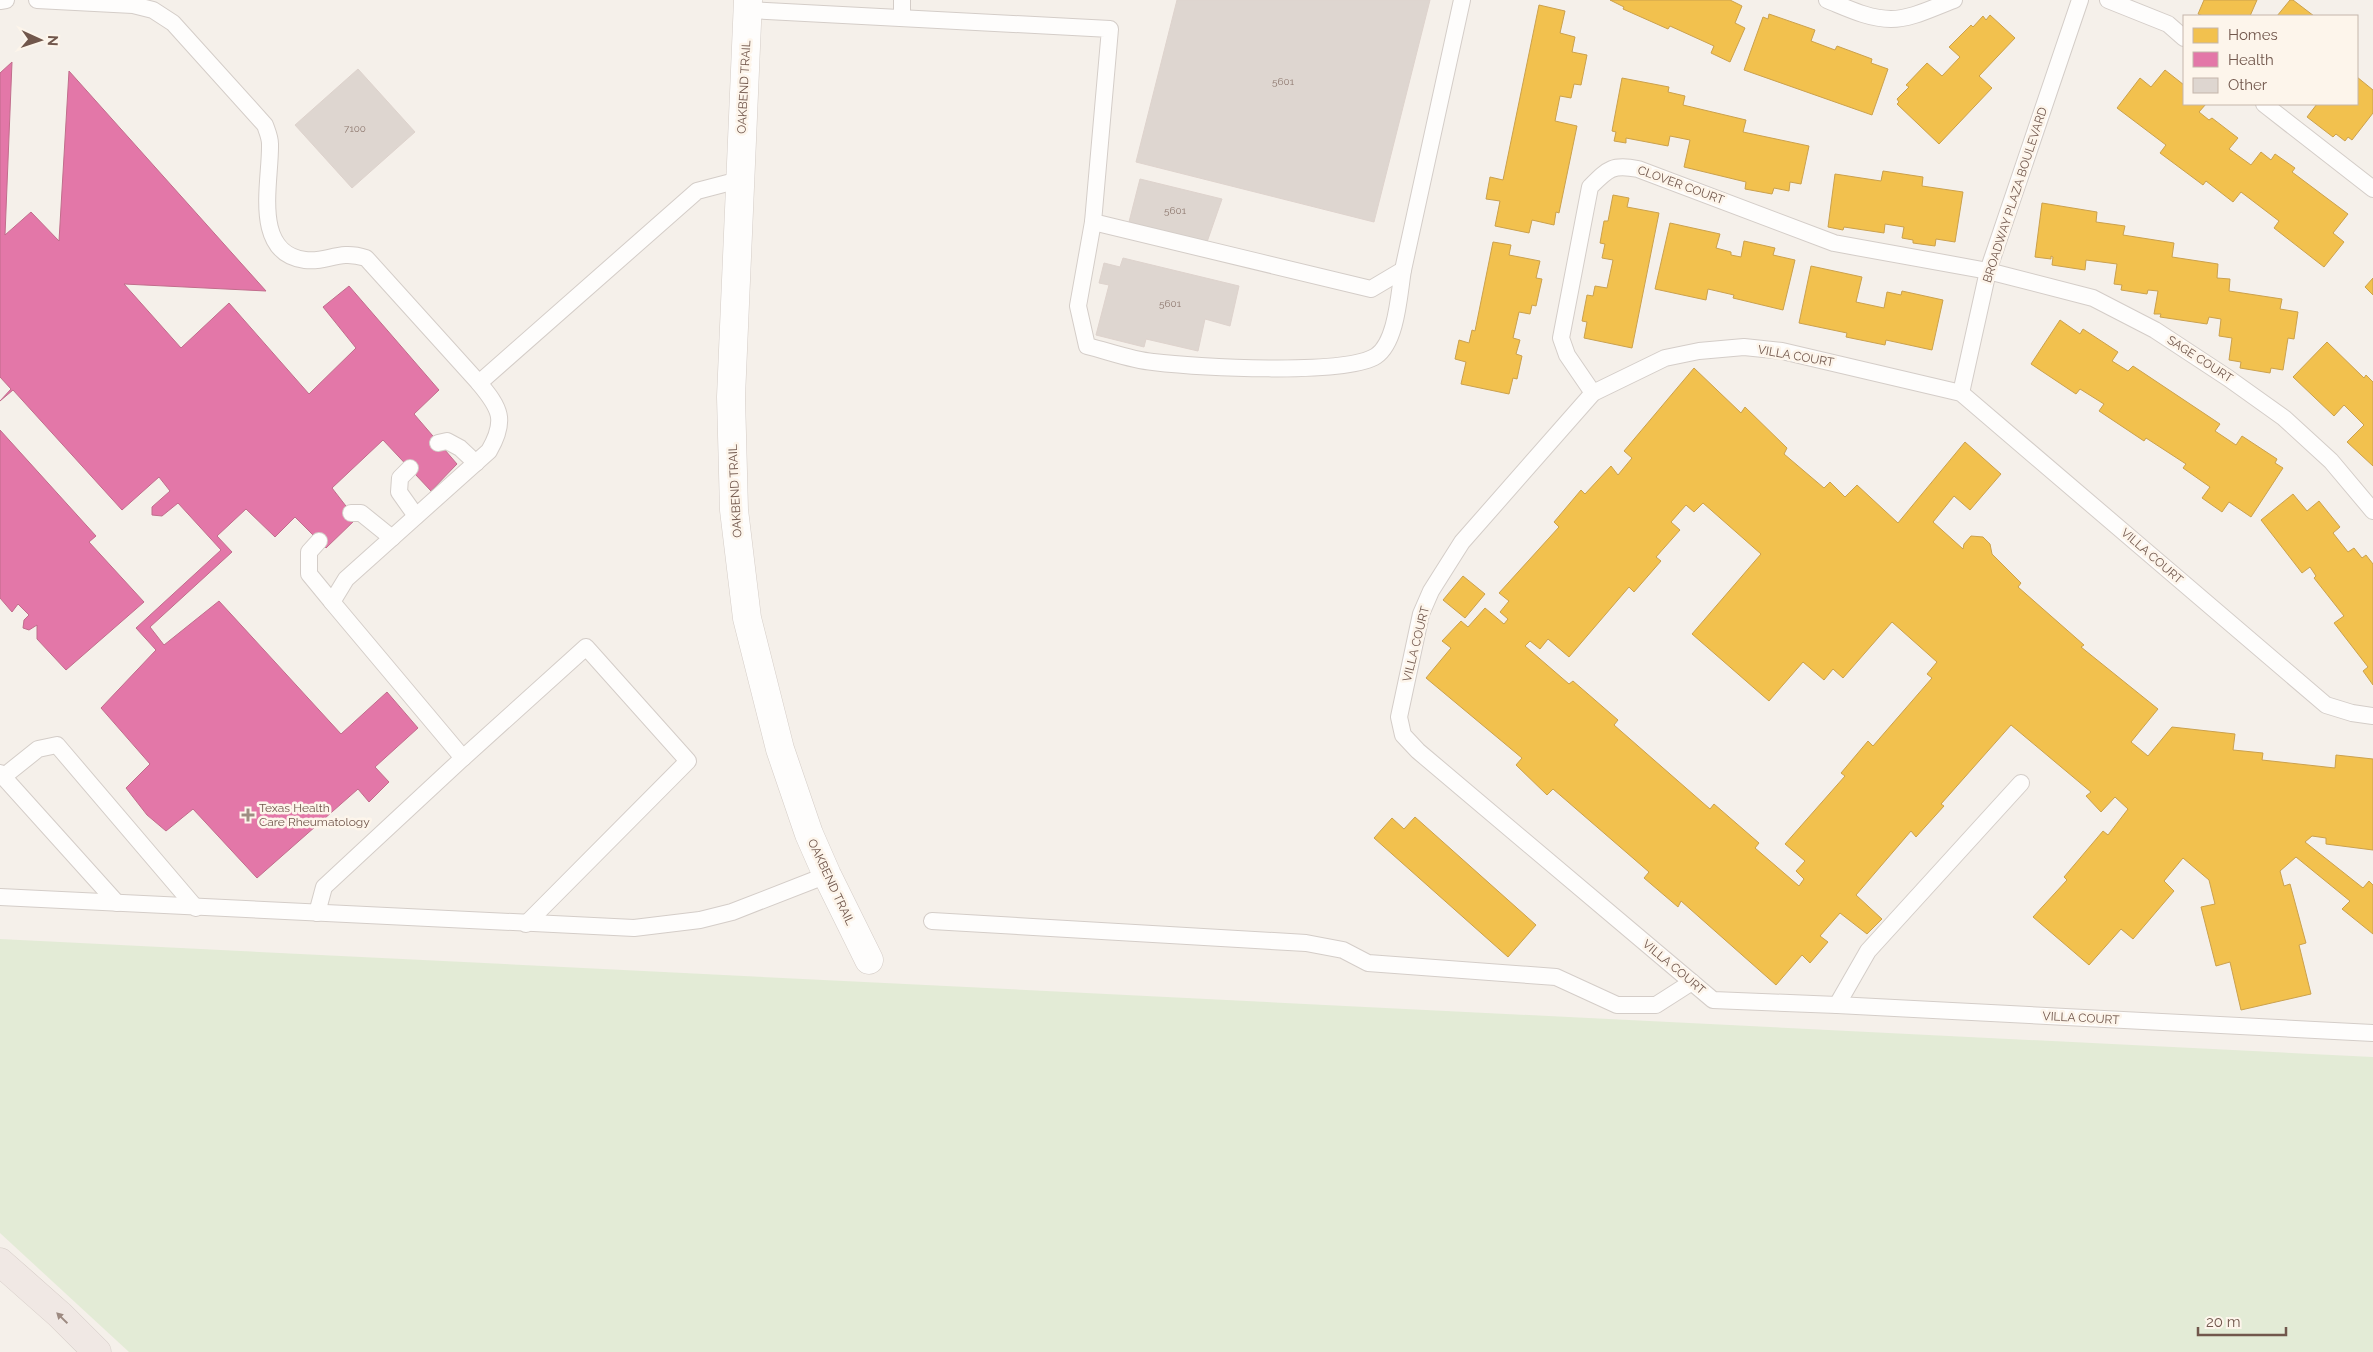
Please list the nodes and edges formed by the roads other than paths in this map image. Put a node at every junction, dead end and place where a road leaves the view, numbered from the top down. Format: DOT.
graph roads {
  1 [pos="6,0"];
  2 [pos="37,0"];
  3 [pos="902,0"];
  4 [pos="1462,0"];
  5 [pos="1827,0"];
  6 [pos="1954,0"];
  7 [pos="2080,0"];
  8 [pos="2108,0"];
  9 [pos="0,1"];
  10 [pos="748,5"];
  11 [pos="902,18"];
  12 [pos="2183,37"];
  13 [pos="2265,105"];
  14 [pos="739,180"];
  15 [pos="2373,189"];
  16 [pos="1093,222"];
  17 [pos="1403,270"];
  18 [pos="1988,271"];
  19 [pos="479,383"];
  20 [pos="1593,393"];
  21 [pos="1961,393"];
  22 [pos="438,443"];
  23 [pos="476,463"];
  24 [pos="410,468"];
  25 [pos="2373,511"];
  26 [pos="351,513"];
  27 [pos="416,516"];
  28 [pos="392,538"];
  29 [pos="319,541"];
  30 [pos="332,602"];
  31 [pos="2373,716"];
  32 [pos="463,758"];
  33 [pos="1,775"];
  34 [pos="2021,783"];
  35 [pos="827,875"];
  36 [pos="0,897"];
  37 [pos="117,903"];
  38 [pos="196,908"];
  39 [pos="317,913"];
  40 [pos="932,921"];
  41 [pos="526,924"];
  42 [pos="869,960"];
  43 [pos="1692,982"];
  44 [pos="1836,1004"];
  45 [pos="2373,1033"];
  46 [pos="0,1262"];
  47 [pos="97,1352"];
  1 -- 9 [label="lane"];
  2 -- 19 [label="lane"];
  3 -- 11 [label="lane"];
  4 -- 17 [label="lane"];
  5 -- 6 [label="lane"];
  7 -- 18 [label="lane, BROADWAY PLAZA BOULEVARD"];
  8 -- 12 [label="lane"];
  10 -- 11 [label="lane"];
  10 -- 14 [label="street, OAKBEND TRAIL"];
  11 -- 16 [label="lane"];
  13 -- 15 [label="lane"];
  14 -- 19 [label="lane"];
  14 -- 35 [label="street, OAKBEND TRAIL"];
  16 -- 17 [label="lane"];
  16 -- 17 [label="lane"];
  18 -- 20 [label="lane, CLOVER COURT"];
  18 -- 21 [label="lane, BROADWAY PLAZA BOULEVARD"];
  18 -- 25 [label="lane, SAGE COURT"];
  19 -- 23 [label="lane"];
  20 -- 21 [label="lane, VILLA COURT"];
  20 -- 43 [label="lane, VILLA COURT"];
  21 -- 31 [label="lane, VILLA COURT"];
  22 -- 23 [label="lane"];
  23 -- 27 [label="lane"];
  24 -- 27 [label="lane"];
  26 -- 28 [label="lane"];
  27 -- 28 [label="lane"];
  28 -- 30 [label="lane"];
  29 -- 30 [label="lane"];
  30 -- 32 [label="lane"];
  32 -- 39 [label="lane"];
  32 -- 41 [label="lane"];
  33 -- 37 [label="lane"];
  33 -- 38 [label="lane"];
  34 -- 44 [label="lane"];
  35 -- 41 [label="lane"];
  35 -- 42 [label="street, OAKBEND TRAIL"];
  36 -- 37 [label="lane"];
  37 -- 38 [label="lane"];
  38 -- 39 [label="lane"];
  39 -- 41 [label="lane"];
  40 -- 43 [label="lane"];
  43 -- 44 [label="lane, VILLA COURT"];
  44 -- 45 [label="lane, VILLA COURT"];
  47 -- 46 [label="highway, one-way"];
}
